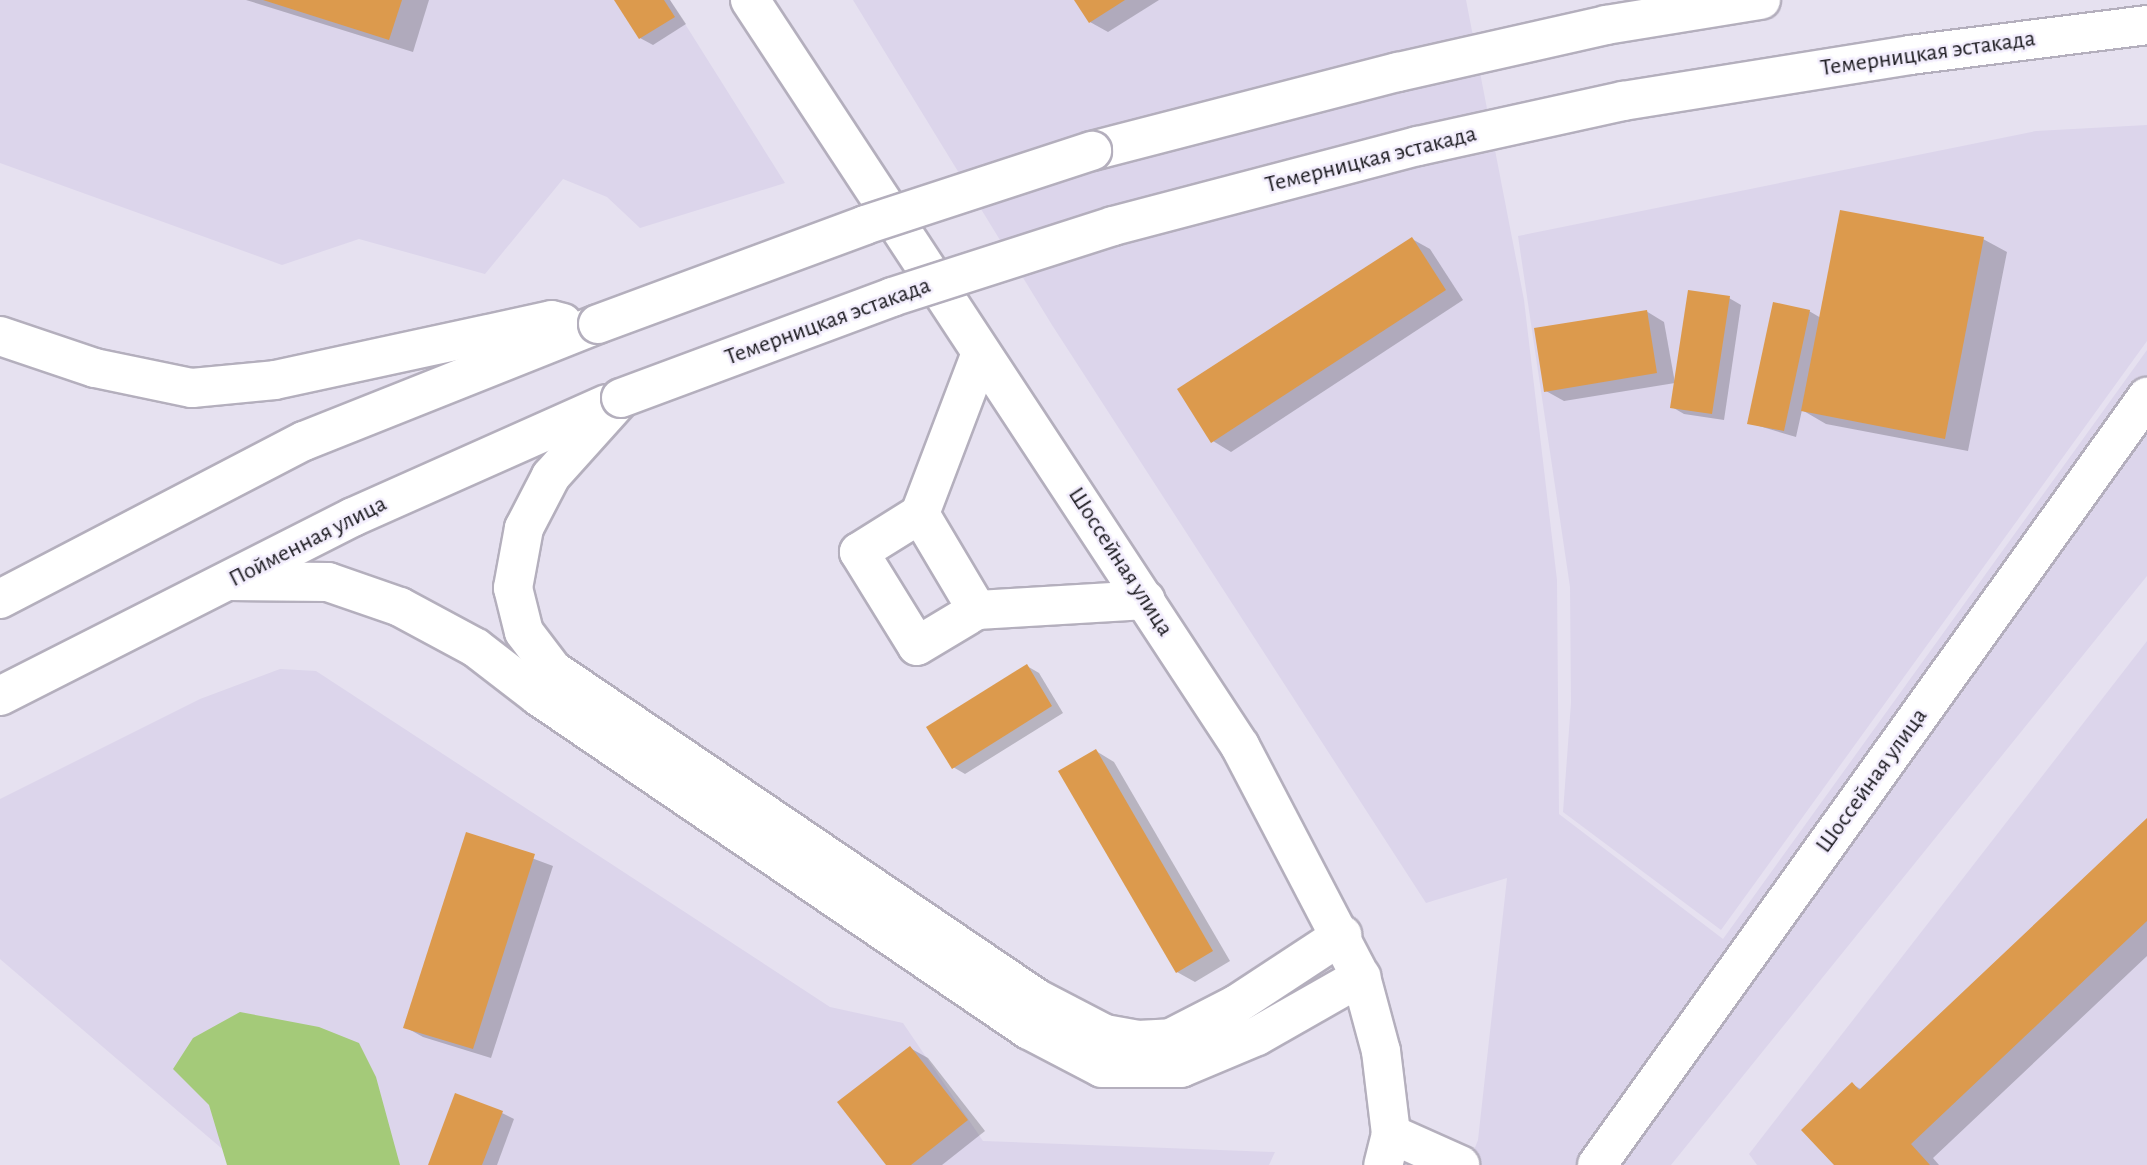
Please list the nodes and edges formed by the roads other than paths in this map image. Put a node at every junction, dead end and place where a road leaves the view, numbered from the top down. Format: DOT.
graph roads {
  1 [pos="750,0"];
  2 [pos="1761,0"];
  3 [pos="2147,25"];
  4 [pos="590,326"];
  5 [pos="0,336"];
  6 [pos="982,353"];
  7 [pos="2147,397"];
  8 [pos="621,398"];
  9 [pos="920,514"];
  10 [pos="230,582"];
  11 [pos="0,599"];
  12 [pos="1146,600"];
  13 [pos="977,610"];
  14 [pos="0,696"];
  15 [pos="1342,935"];
  16 [pos="1361,977"];
  17 [pos="1387,1149"];
  18 [pos="1460,1165"];
  19 [pos="1597,1165"];
  1 -- 6 [label="main road, Шоссейная улица"];
  2 -- 4 [label="main road, bridge"];
  3 -- 8 [label="main road, Темерницкая эстакада, bridge"];
  4 -- 5 [label="main road"];
  4 -- 11 [label="main road"];
  6 -- 9 [label="main road"];
  6 -- 12 [label="main road, Шоссейная улица"];
  7 -- 19 [label="main road, Шоссейная улица"];
  8 -- 10 [label="main road, Пойменная улица"];
  8 -- 15 [label="main road"];
  9 -- 13 [label="main road"];
  9 -- 13 [label="main road"];
  10 -- 14 [label="main road, Пойменная улица"];
  10 -- 16 [label="main road"];
  12 -- 13 [label="main road"];
  12 -- 15 [label="main road, Шоссейная улица"];
  15 -- 16 [label="main road, Шоссейная улица"];
  16 -- 17 [label="main road, Шоссейная улица"];
  17 -- 18 [label="main road"];
}
